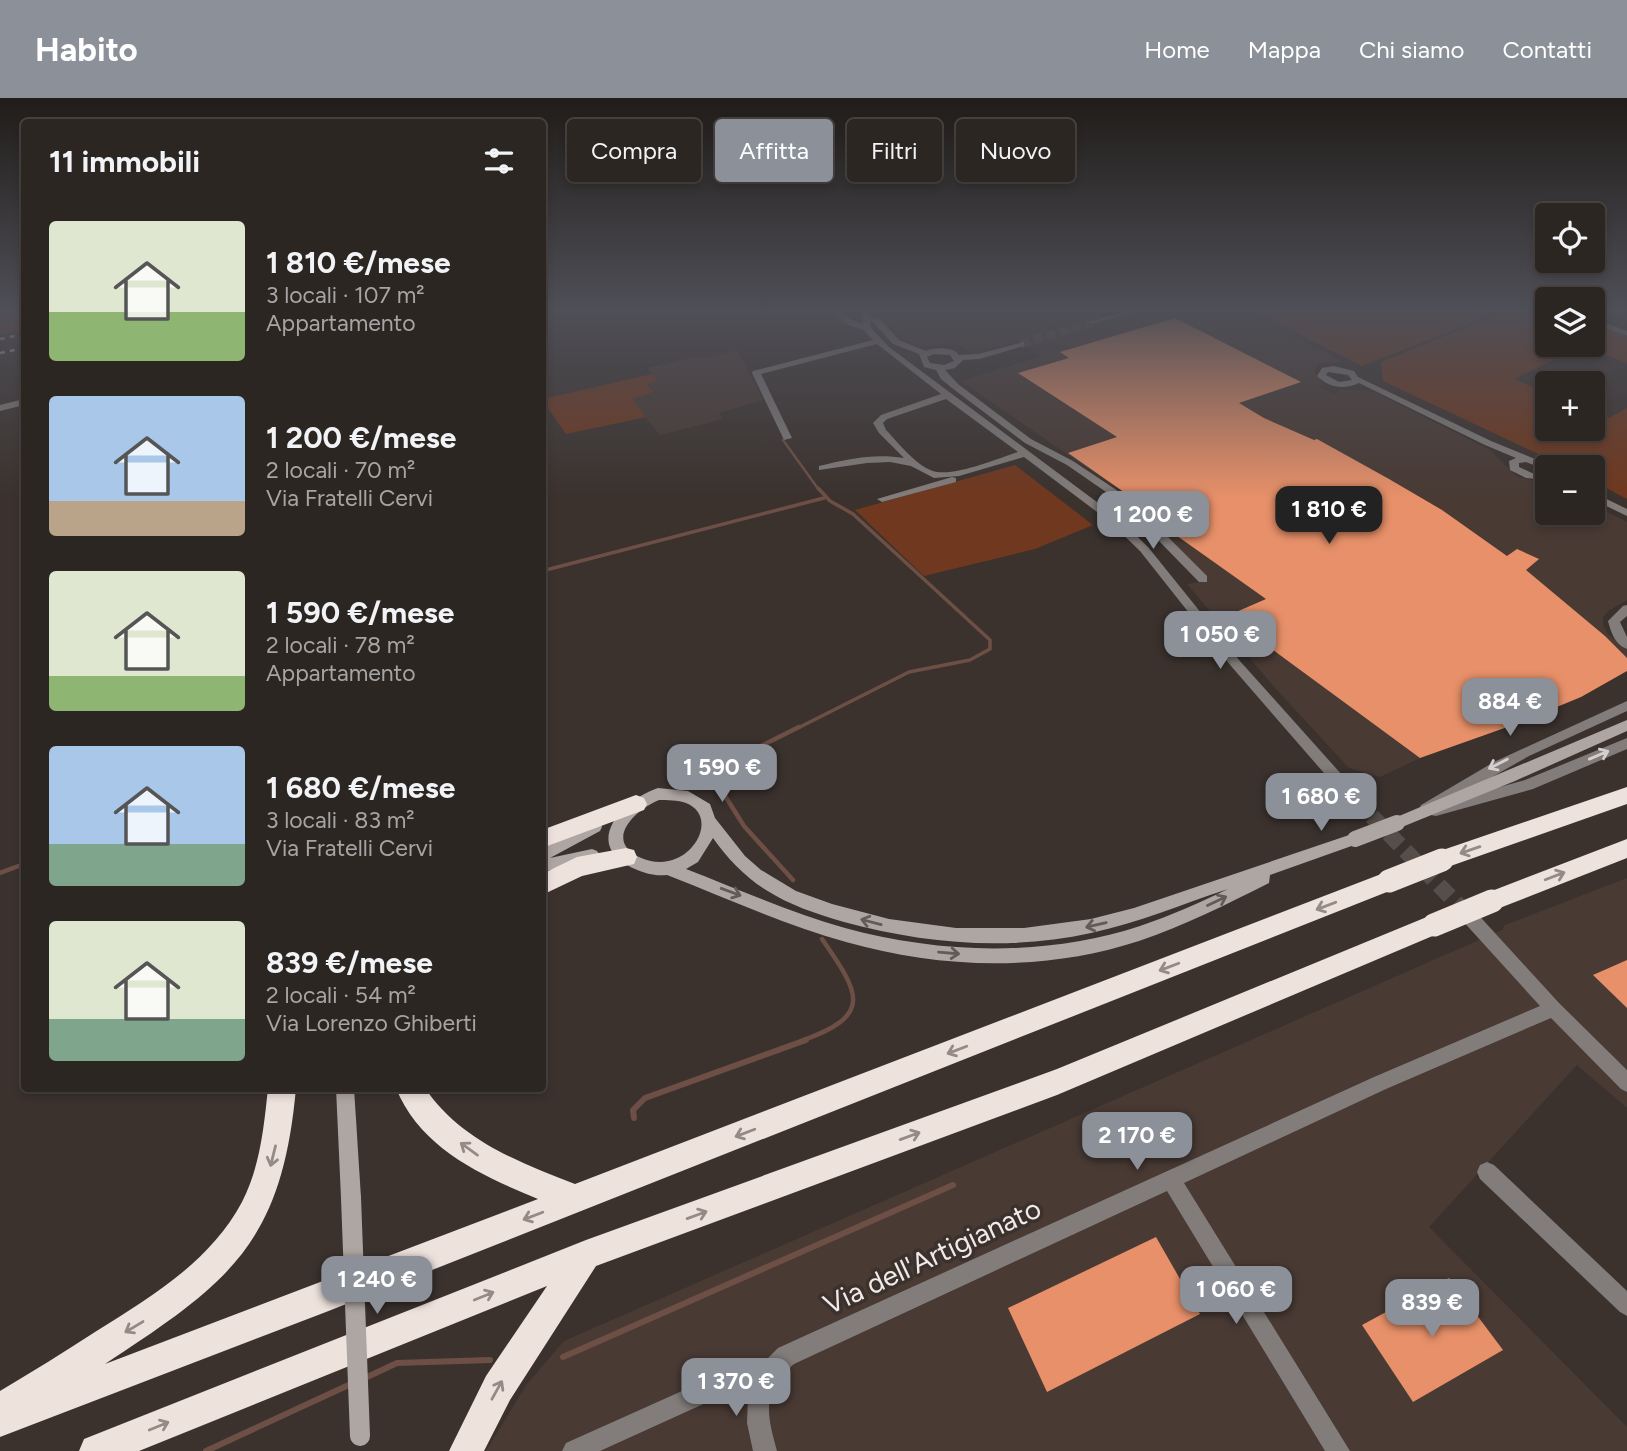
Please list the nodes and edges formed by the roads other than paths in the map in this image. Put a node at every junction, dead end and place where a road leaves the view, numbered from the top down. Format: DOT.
graph roads {
  1 [pos="760,371"];
  2 [pos="917,371"];
  3 [pos="941,371"];
  4 [pos="1353,382"];
  5 [pos="948,395"];
  6 [pos="21,403"];
  7 [pos="0,408"];
  8 [pos="787,438"];
  9 [pos="1488,443"];
  10 [pos="1028,456"];
  11 [pos="1525,459"];
  12 [pos="1512,463"];
  13 [pos="1535,463"];
  14 [pos="916,465"];
  15 [pos="823,468"];
  16 [pos="1535,476"];
  17 [pos="882,499"];
  18 [pos="1605,502"];
  19 [pos="1605,509"];
  20 [pos="1627,513"];
  21 [pos="1627,520"];
  22 [pos="1203,579"];
  23 [pos="1627,609"];
  24 [pos="1627,645"];
  25 [pos="1627,706"];
  26 [pos="1627,725"];
  27 [pos="1627,743"];
  28 [pos="1627,795"];
  29 [pos="1355,799"];
  30 [pos="632,808"];
  31 [pos="1418,814"];
  32 [pos="710,822"];
  33 [pos="546,838"];
  34 [pos="1627,848"];
  35 [pos="546,853"];
  36 [pos="623,853"];
  37 [pos="1301,860"];
  38 [pos="546,865"];
  39 [pos="667,869"];
  40 [pos="546,884"];
  41 [pos="1467,914"];
  42 [pos="1553,1009"];
  43 [pos="1627,1083"];
  44 [pos="282,1092"];
  45 [pos="345,1092"];
  46 [pos="413,1092"];
  47 [pos="1487,1172"];
  48 [pos="1171,1179"];
  49 [pos="575,1199"];
  50 [pos="586,1255"];
  51 [pos="1627,1305"];
  52 [pos="761,1385"];
  53 [pos="0,1409"];
  54 [pos="0,1420"];
  55 [pos="360,1444"];
  56 [pos="96,1451"];
  57 [pos="466,1451"];
  58 [pos="574,1451"];
  59 [pos="765,1451"];
  60 [pos="1338,1451"];
  1 -- 8 [label="street"];
  2 -- 5 [label="street"];
  3 -- 22 [label="street"];
  4 -- 9 [label="street"];
  5 -- 10 [label="street"];
  5 -- 14 [label="street"];
  6 -- 7 [label="street"];
  9 -- 11 [label="street"];
  9 -- 12 [label="street"];
  10 -- 14 [label="street"];
  10 -- 17 [label="street"];
  10 -- 29 [label="street"];
  11 -- 12 [label="street"];
  11 -- 13 [label="street"];
  12 -- 16 [label="street"];
  14 -- 15 [label="street"];
  18 -- 20 [label="street"];
  19 -- 21 [label="street"];
  23 -- 24 [label="street"];
  25 -- 31 [label="street, one-way"];
  26 -- 31 [label="street"];
  31 -- 27 [label="street, one-way"];
  28 -- 49 [label="highway, one-way, bridge"];
  30 -- 32 [label="street"];
  30 -- 33 [label="highway"];
  30 -- 35 [label="street"];
  30 -- 36 [label="street"];
  31 -- 37 [label="street, bridge"];
  37 -- 32 [label="street, one-way"];
  32 -- 39 [label="street"];
  50 -- 34 [label="highway, one-way, bridge"];
  36 -- 38 [label="street"];
  36 -- 39 [label="street"];
  36 -- 40 [label="highway"];
  39 -- 37 [label="street, one-way"];
  41 -- 42 [label="street"];
  42 -- 43 [label="street"];
  42 -- 48 [label="street, Via dell'Artigianato"];
  44 -- 53 [label="highway, one-way"];
  45 -- 55 [label="street, bridge"];
  49 -- 46 [label="highway, one-way"];
  47 -- 51 [label="street"];
  48 -- 52 [label="street, Via dell'Artigianato"];
  48 -- 60 [label="street"];
  49 -- 54 [label="highway, one-way"];
  56 -- 50 [label="highway, one-way"];
  57 -- 50 [label="highway, one-way"];
  52 -- 58 [label="street"];
  52 -- 59 [label="street"];
}
